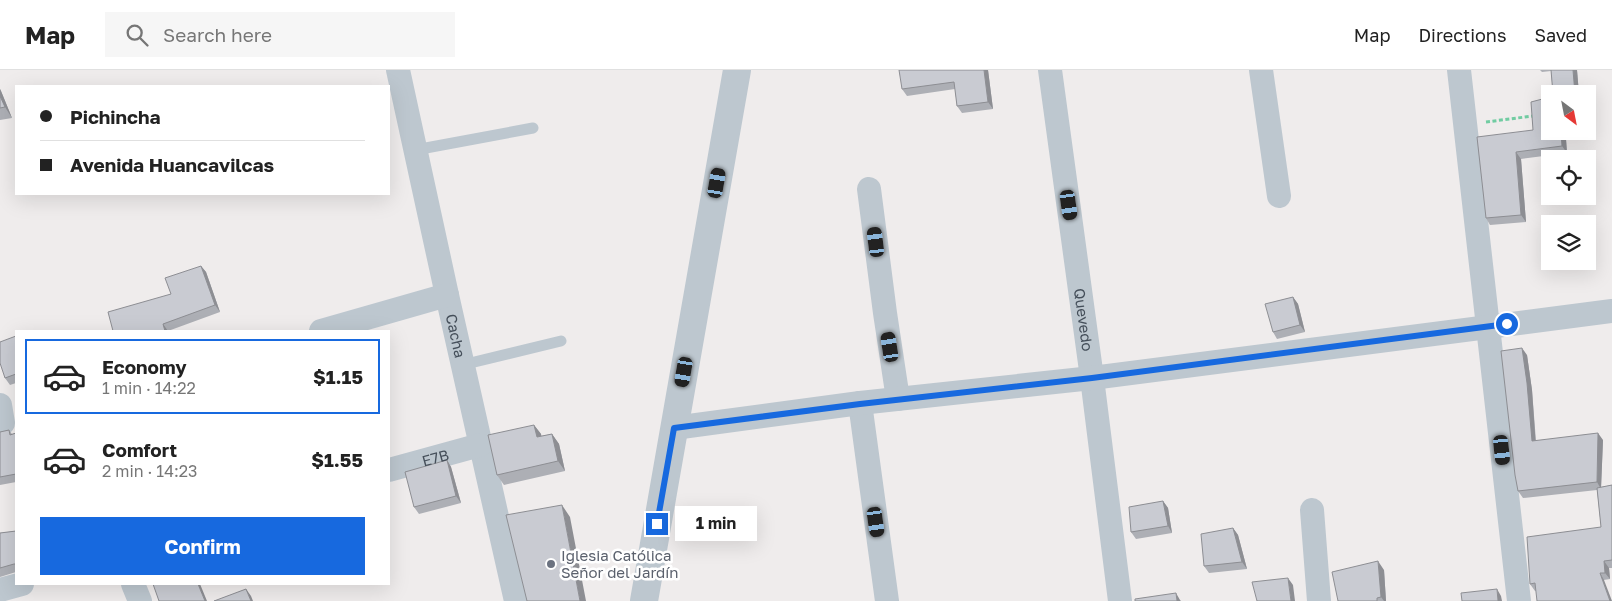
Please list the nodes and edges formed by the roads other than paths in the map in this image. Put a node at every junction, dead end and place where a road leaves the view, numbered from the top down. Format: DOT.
graph roads {
  1 [pos="398,70"];
  2 [pos="737,70"];
  3 [pos="1050,70"];
  4 [pos="1261,70"];
  5 [pos="1459,70"];
  6 [pos="534,128"];
  7 [pos="415,150"];
  8 [pos="869,189"];
  9 [pos="1279,196"];
  10 [pos="447,295"];
  11 [pos="1612,311"];
  12 [pos="1489,326"];
  13 [pos="324,330"];
  14 [pos="561,341"];
  15 [pos="462,365"];
  16 [pos="1092,378"];
  17 [pos="898,399"];
  18 [pos="860,404"];
  19 [pos="674,428"];
  20 [pos="480,444"];
  21 [pos="390,470"];
  22 [pos="1312,510"];
  23 [pos="18,585"];
  24 [pos="133,585"];
  25 [pos="0,590"];
  26 [pos="140,601"];
  27 [pos="516,601"];
  28 [pos="644,601"];
  29 [pos="887,601"];
  30 [pos="1120,601"];
  31 [pos="1319,601"];
  32 [pos="1518,601"];
  1 -- 7 [label="street, Cacha"];
  2 -- 19 [label="street"];
  3 -- 16 [label="street, Quevedo"];
  4 -- 9 [label="street"];
  5 -- 12 [label="street"];
  6 -- 7 [label="lane"];
  7 -- 10 [label="street, Cacha"];
  8 -- 17 [label="street"];
  10 -- 13 [label="street"];
  10 -- 15 [label="street, Cacha"];
  11 -- 12 [label="street"];
  12 -- 16 [label="street"];
  12 -- 32 [label="street"];
  14 -- 15 [label="lane"];
  15 -- 20 [label="street, Cacha"];
  16 -- 17 [label="street"];
  16 -- 30 [label="street, Quevedo"];
  17 -- 18 [label="street"];
  18 -- 19 [label="street"];
  18 -- 29 [label="street"];
  19 -- 28 [label="street"];
  20 -- 21 [label="street, E7B"];
  20 -- 27 [label="street, Cacha"];
  22 -- 31 [label="street"];
  23 -- 25 [label="street"];
  24 -- 26 [label="street"];
}
